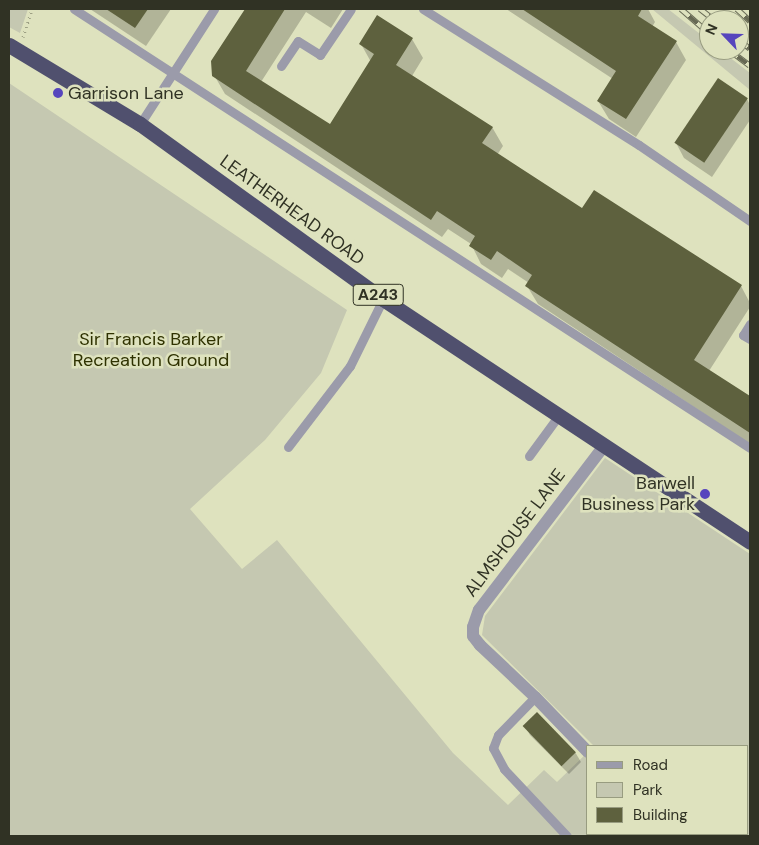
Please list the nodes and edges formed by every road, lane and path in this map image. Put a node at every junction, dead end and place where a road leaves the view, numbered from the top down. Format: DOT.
graph roads {
  1 [pos="32,9"];
  2 [pos="74,9"];
  3 [pos="214,9"];
  4 [pos="351,9"];
  5 [pos="422,9"];
  6 [pos="14,48"];
  7 [pos="281,66"];
  8 [pos="172,73"];
  9 [pos="140,124"];
  10 [pos="750,220"];
  11 [pos="383,299"];
  12 [pos="750,324"];
  13 [pos="750,339"];
  14 [pos="559,416"];
  15 [pos="604,446"];
  16 [pos="288,447"];
  17 [pos="750,448"];
  18 [pos="530,456"];
  19 [pos="750,542"];
  20 [pos="535,697"];
  21 [pos="586,750"];
  22 [pos="567,836"];
  1 -- 6 [label="path"];
  2 -- 8 [label="lane"];
  3 -- 8 [label="lane"];
  4 -- 7 [label="lane"];
  5 -- 10 [label="lane"];
  6 -- 9 [label="highway, LEATHERHEAD ROAD / A243"];
  8 -- 9 [label="lane"];
  8 -- 17 [label="lane"];
  9 -- 11 [label="highway, LEATHERHEAD ROAD / A243"];
  11 -- 14 [label="highway, LEATHERHEAD ROAD / A243"];
  11 -- 16 [label="lane"];
  12 -- 13 [label="lane"];
  14 -- 15 [label="highway, LEATHERHEAD ROAD / A243"];
  14 -- 18 [label="lane"];
  15 -- 19 [label="highway, LEATHERHEAD ROAD / A243"];
  15 -- 20 [label="street, ALMSHOUSE LANE"];
  20 -- 21 [label="street, ALMSHOUSE LANE"];
  20 -- 22 [label="lane"];
}
